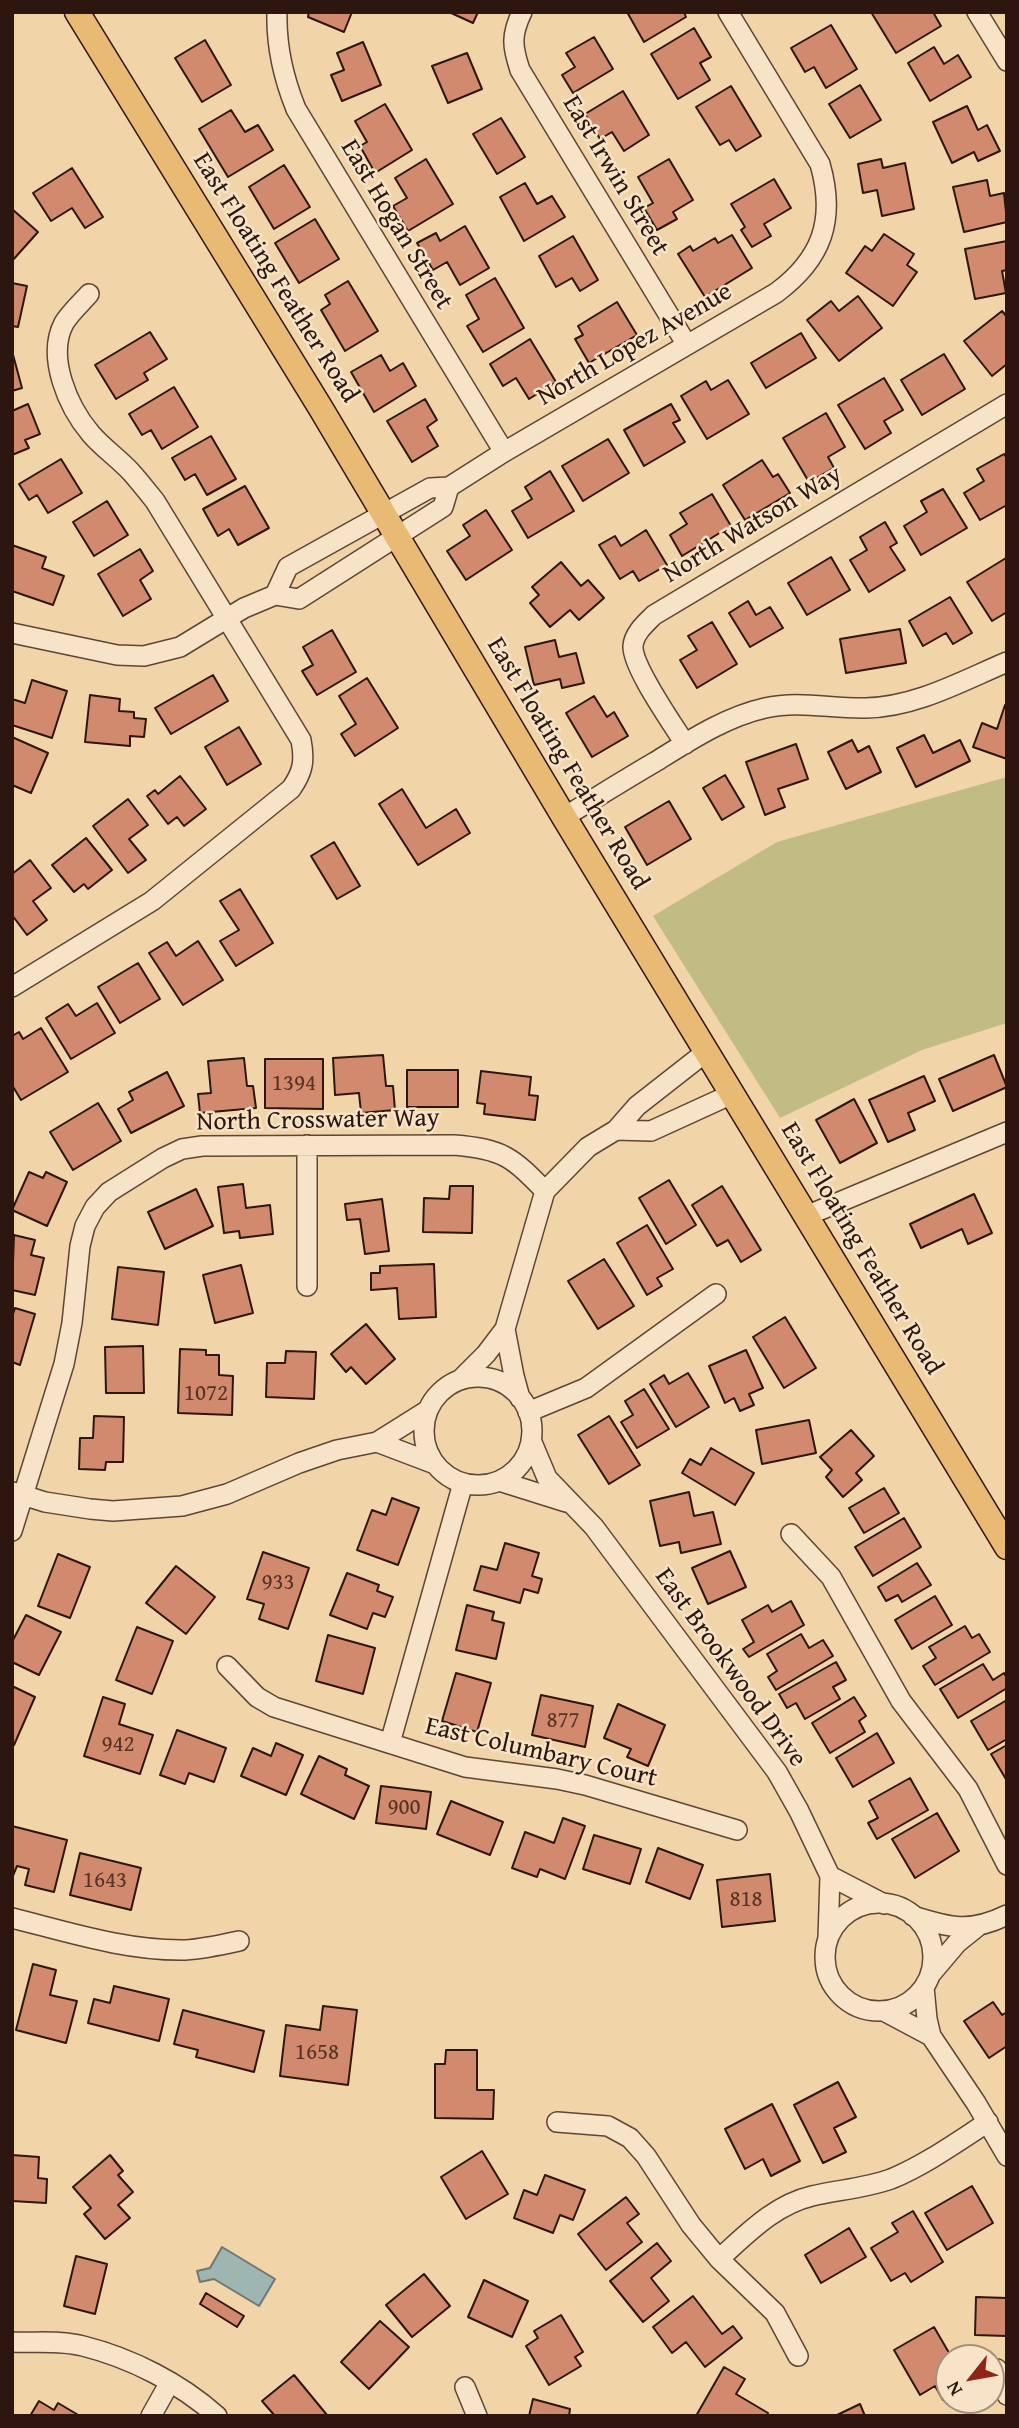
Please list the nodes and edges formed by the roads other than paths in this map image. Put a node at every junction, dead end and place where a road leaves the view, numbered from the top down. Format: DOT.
graph roads {
  1 [pos="77,12"];
  2 [pos="277,12"];
  3 [pos="728,12"];
  4 [pos="977,12"];
  5 [pos="518,21"];
  6 [pos="1007,61"];
  7 [pos="89,294"];
  8 [pos="687,345"];
  9 [pos="1007,404"];
  10 [pos="504,452"];
  11 [pos="449,487"];
  12 [pos="383,515"];
  13 [pos="396,538"];
  14 [pos="275,595"];
  15 [pos="228,618"];
  16 [pos="12,632"];
  17 [pos="1007,662"];
  18 [pos="685,744"];
  19 [pos="564,817"];
  20 [pos="12,987"];
  21 [pos="706,1052"];
  22 [pos="732,1094"];
  23 [pos="616,1130"];
  24 [pos="1007,1132"];
  25 [pos="307,1145"];
  26 [pos="545,1191"];
  27 [pos="806,1216"];
  28 [pos="307,1286"];
  29 [pos="716,1294"];
  30 [pos="505,1329"];
  31 [pos="460,1380"];
  32 [pos="524,1405"];
  33 [pos="428,1410"];
  34 [pos="531,1440"];
  35 [pos="377,1442"];
  36 [pos="435,1464"];
  37 [pos="499,1481"];
  38 [pos="463,1483"];
  39 [pos="18,1494"];
  40 [pos="571,1503"];
  41 [pos="12,1531"];
  42 [pos="791,1534"];
  43 [pos="1007,1547"];
  44 [pos="227,1666"];
  45 [pos="390,1744"];
  46 [pos="737,1830"];
  47 [pos="1007,1865"];
  48 [pos="830,1876"];
  49 [pos="884,1904"];
  50 [pos="1007,1915"];
  51 [pos="913,1916"];
  52 [pos="12,1918"];
  53 [pos="977,1927"];
  54 [pos="828,1938"];
  55 [pos="239,1941"];
  56 [pos="927,1981"];
  57 [pos="884,2011"];
  58 [pos="931,2036"];
  59 [pos="557,2122"];
  60 [pos="988,2122"];
  61 [pos="1007,2156"];
  62 [pos="719,2259"];
  63 [pos="12,2342"];
  64 [pos="799,2356"];
  65 [pos="170,2382"];
  66 [pos="466,2387"];
  67 [pos="150,2416"];
  68 [pos="217,2416"];
  69 [pos="477,2416"];
  1 -- 12 [label="main road, East Floating Feather Road"];
  2 -- 10 [label="street, East Hogan Street"];
  3 -- 8 [label="street, North Lopez Avenue"];
  4 -- 6 [label="street"];
  5 -- 8 [label="street, East Irwin Street"];
  7 -- 15 [label="street"];
  8 -- 10 [label="street, North Lopez Avenue"];
  9 -- 18 [label="street, North Watson Way"];
  10 -- 11 [label="street, North Lopez Avenue"];
  11 -- 12 [label="street, North Lopez Avenue"];
  11 -- 13 [label="street, North Lopez Avenue"];
  12 -- 13 [label="main road, East Floating Feather Road"];
  12 -- 14 [label="street, North Lopez Avenue"];
  13 -- 14 [label="street, North Lopez Avenue"];
  13 -- 19 [label="main road, East Floating Feather Road"];
  14 -- 15 [label="street"];
  15 -- 16 [label="street"];
  15 -- 20 [label="street"];
  17 -- 18 [label="street"];
  18 -- 19 [label="street"];
  19 -- 21 [label="main road, East Floating Feather Road"];
  21 -- 22 [label="main road, East Floating Feather Road"];
  21 -- 23 [label="street"];
  22 -- 23 [label="street"];
  22 -- 27 [label="main road, East Floating Feather Road"];
  23 -- 26 [label="street"];
  24 -- 27 [label="street"];
  25 -- 26 [label="street, North Crosswater Way"];
  25 -- 28 [label="street"];
  25 -- 39 [label="street, North Crosswater Way"];
  26 -- 30 [label="street"];
  27 -- 43 [label="main road, East Floating Feather Road"];
  29 -- 32 [label="street"];
  30 -- 31 [label="street"];
  30 -- 32 [label="street"];
  31 -- 32 [label="street"];
  31 -- 33 [label="street"];
  32 -- 34 [label="street"];
  33 -- 35 [label="street"];
  33 -- 36 [label="street"];
  34 -- 37 [label="street"];
  34 -- 40 [label="street, East Brookwood Drive"];
  35 -- 36 [label="street"];
  35 -- 39 [label="street"];
  36 -- 38 [label="street"];
  37 -- 38 [label="street"];
  37 -- 40 [label="street, East Brookwood Drive"];
  38 -- 45 [label="street"];
  39 -- 41 [label="street, North Crosswater Way"];
  40 -- 48 [label="street, East Brookwood Drive"];
  42 -- 47 [label="street"];
  44 -- 45 [label="street, East Columbary Court"];
  45 -- 46 [label="street, East Columbary Court"];
  48 -- 49 [label="street"];
  48 -- 54 [label="street, East Brookwood Drive"];
  49 -- 51 [label="street"];
  49 -- 54 [label="street"];
  50 -- 53 [label="street"];
  51 -- 53 [label="street"];
  51 -- 56 [label="street"];
  52 -- 55 [label="street"];
  53 -- 56 [label="street"];
  54 -- 57 [label="street"];
  56 -- 57 [label="street"];
  56 -- 58 [label="street"];
  57 -- 58 [label="street"];
  58 -- 60 [label="street"];
  59 -- 62 [label="street"];
  60 -- 61 [label="street"];
  60 -- 62 [label="street"];
  62 -- 64 [label="street"];
  63 -- 65 [label="street"];
  65 -- 67 [label="street"];
  65 -- 68 [label="street"];
  66 -- 69 [label="street"];
}
